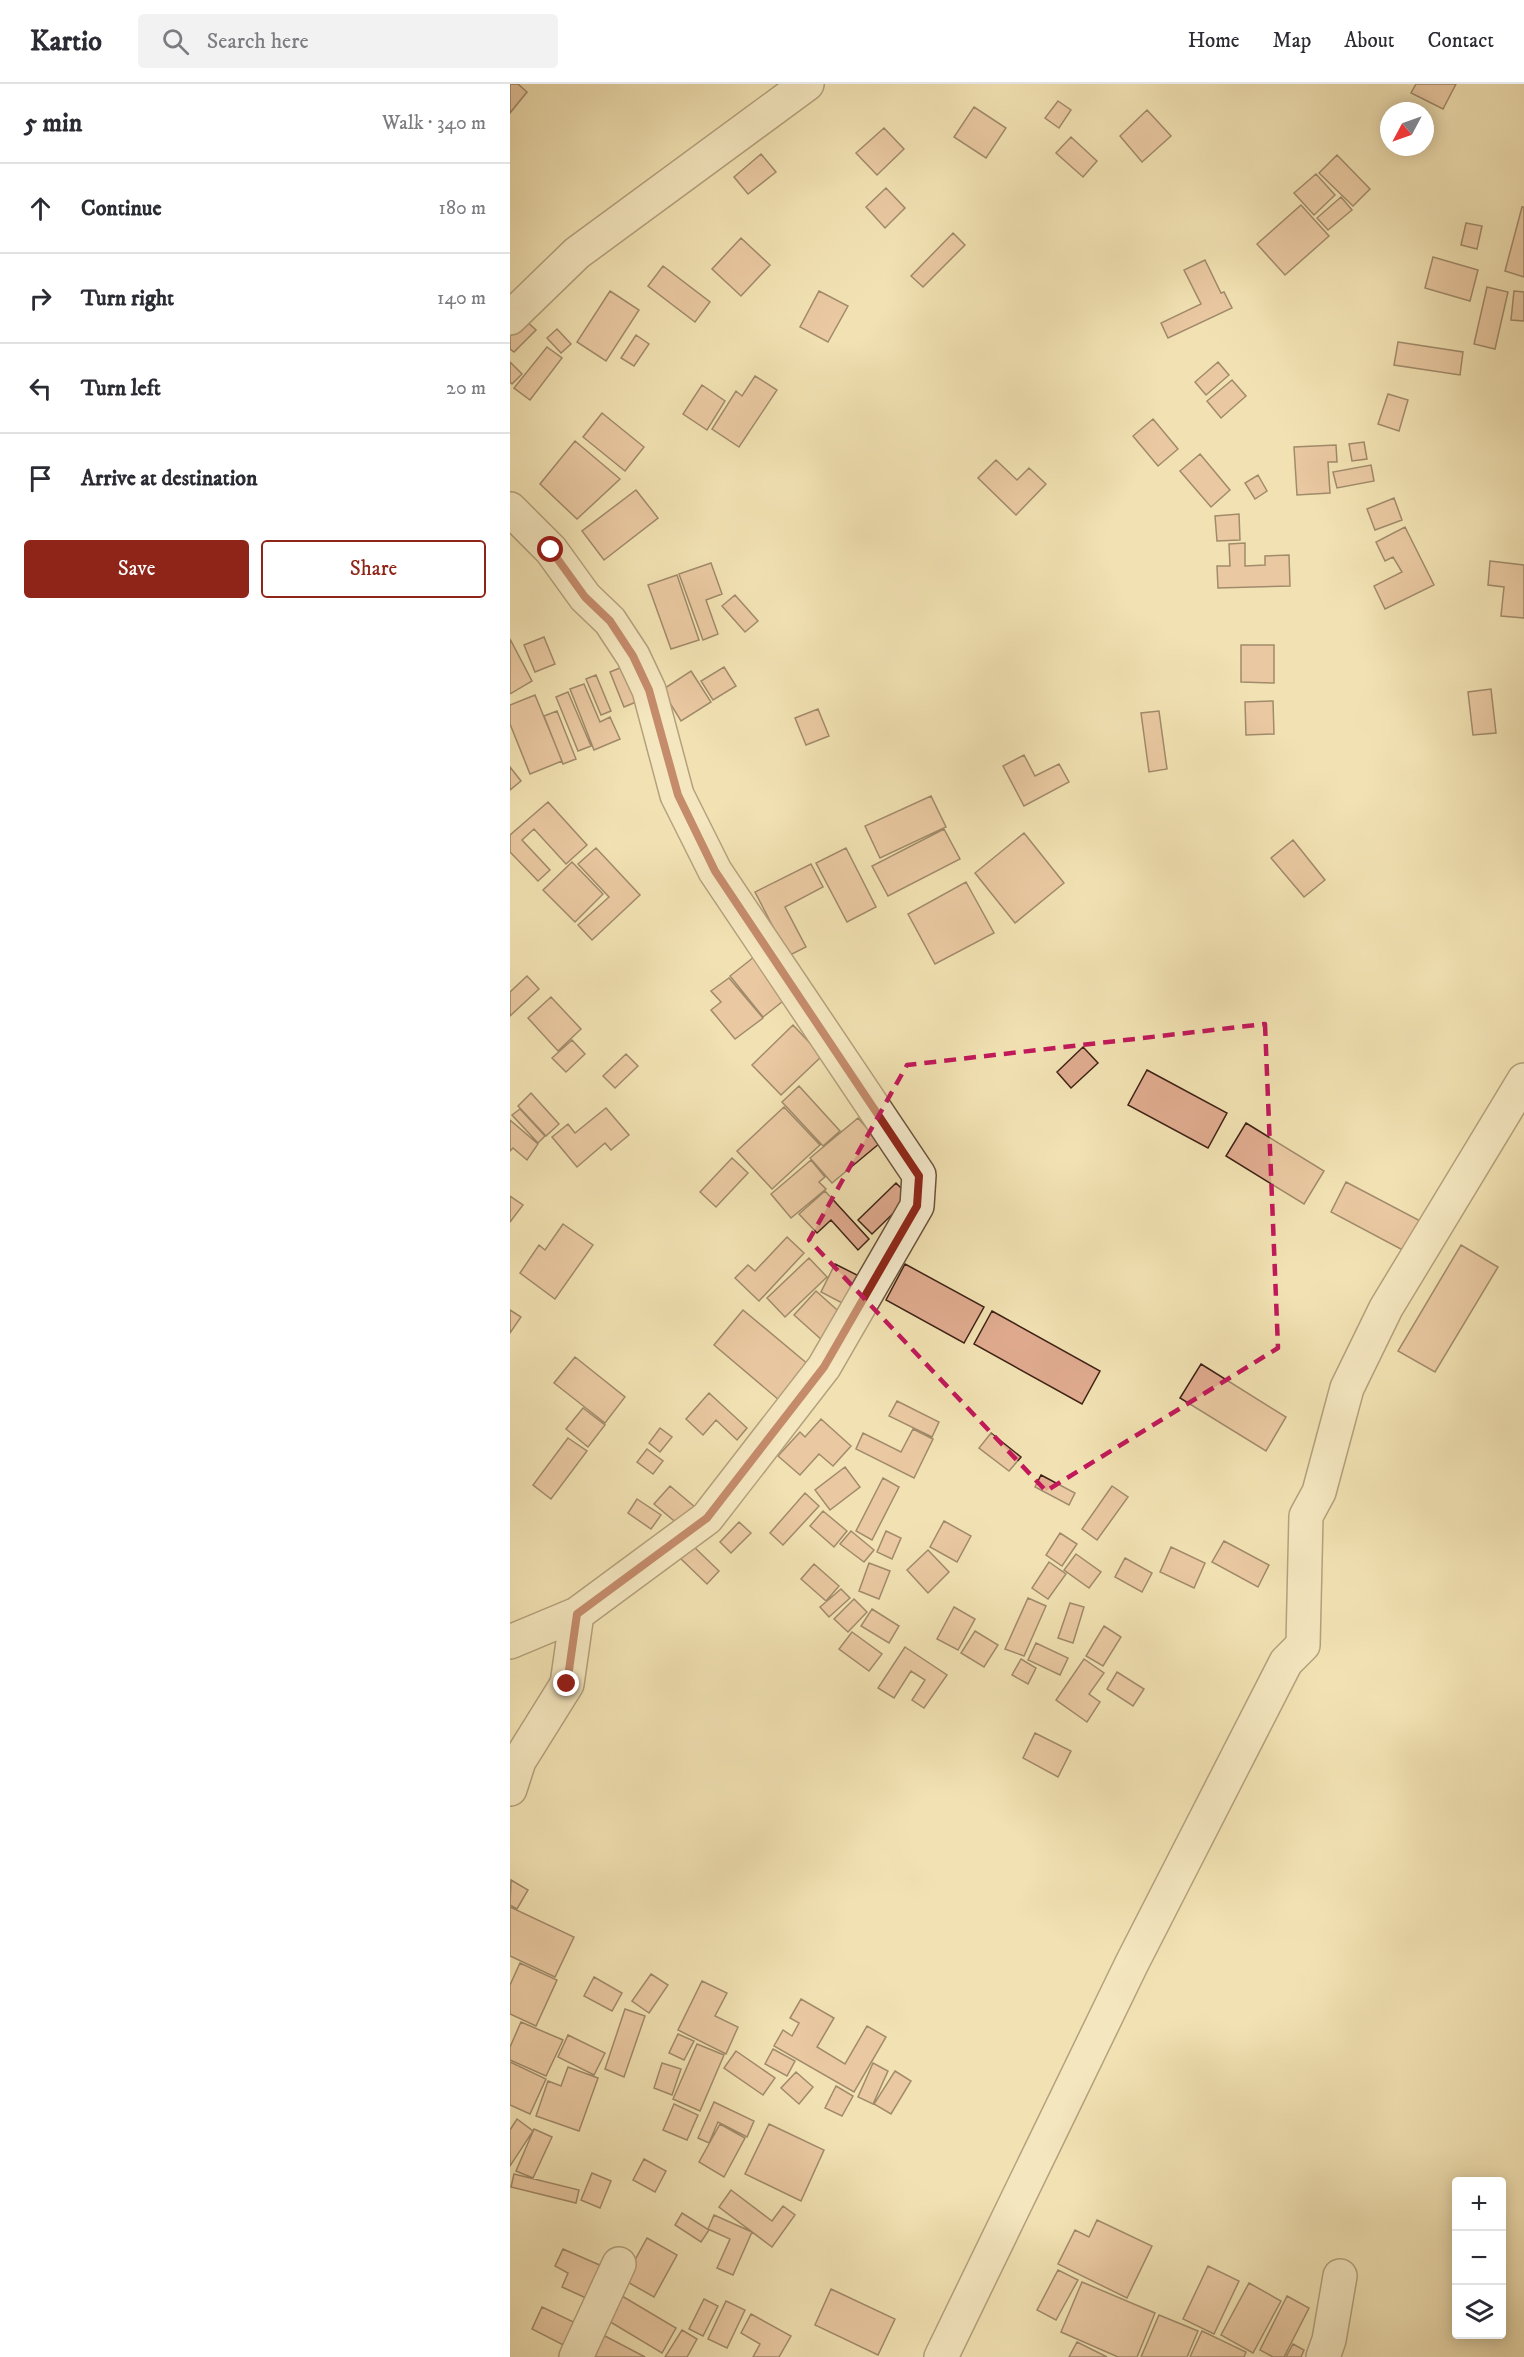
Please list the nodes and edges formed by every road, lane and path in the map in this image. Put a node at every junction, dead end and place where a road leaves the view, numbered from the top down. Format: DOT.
graph roads {
  1 [pos="807,84"];
  2 [pos="510,318"];
  3 [pos="510,508"];
  4 [pos="1524,1080"];
  5 [pos="577,1614"];
  6 [pos="510,1642"];
  7 [pos="510,1789"];
  8 [pos="619,2265"];
  9 [pos="1340,2276"];
  10 [pos="576,2357"];
  11 [pos="941,2357"];
  12 [pos="1323,2357"];
  1 -- 2 [label="street"];
  3 -- 5 [label="street"];
  4 -- 11 [label="street"];
  5 -- 6 [label="street"];
  5 -- 7 [label="street"];
  8 -- 10 [label="street"];
  9 -- 12 [label="street"];
}
